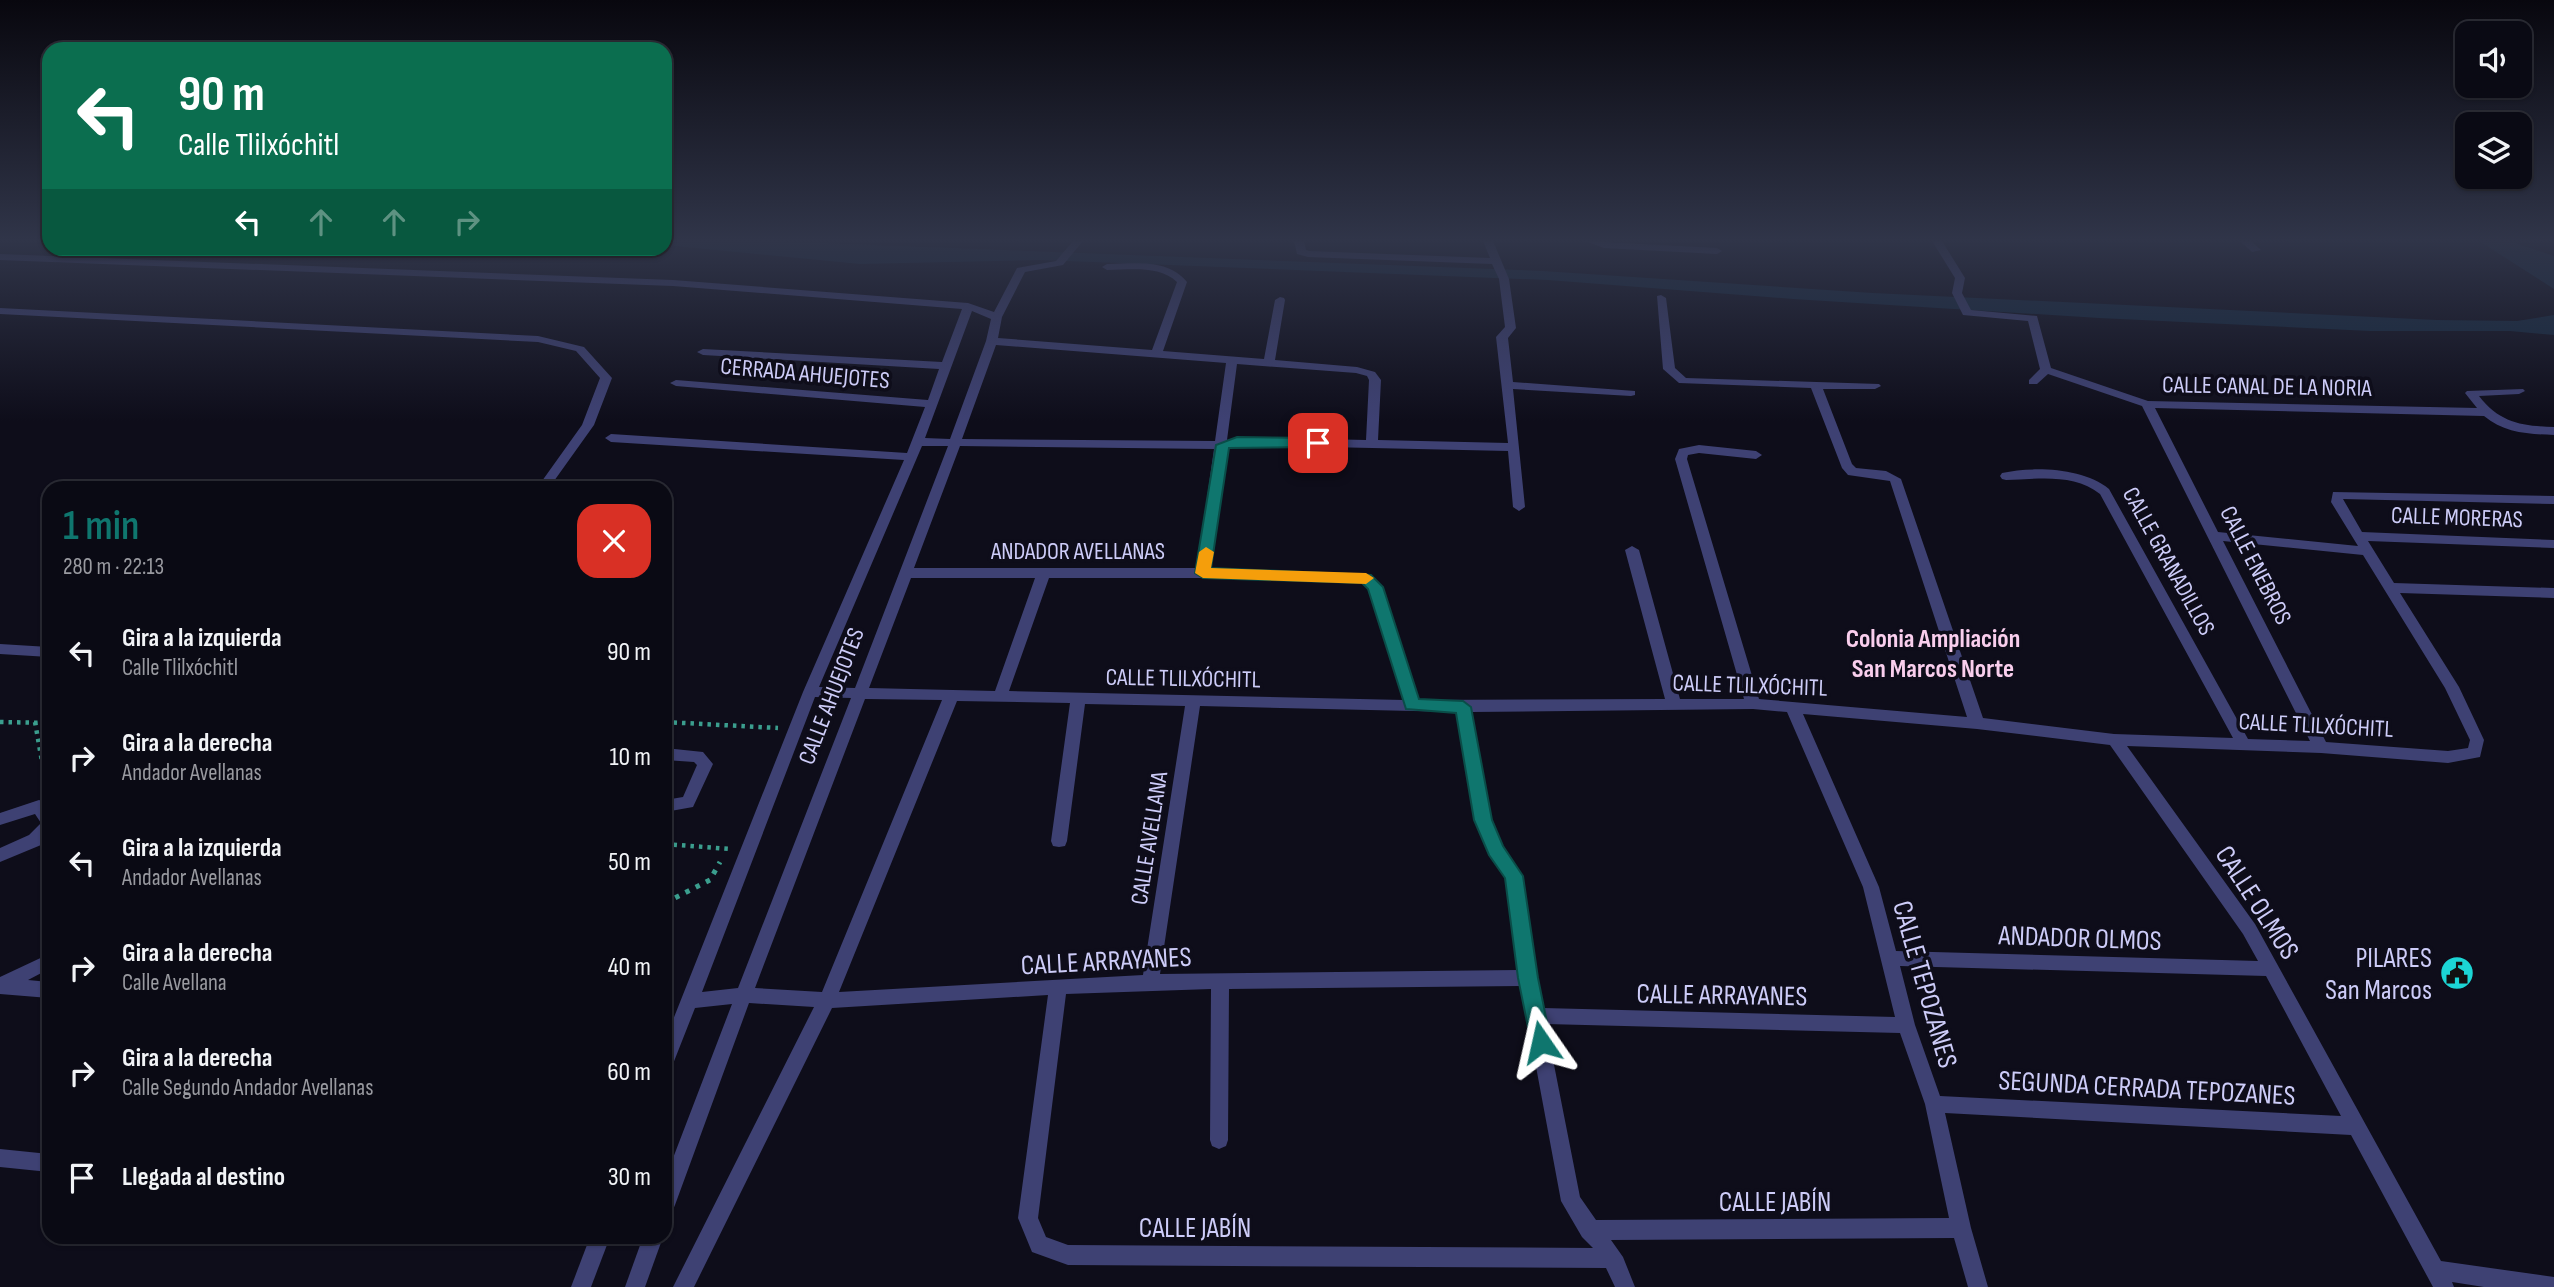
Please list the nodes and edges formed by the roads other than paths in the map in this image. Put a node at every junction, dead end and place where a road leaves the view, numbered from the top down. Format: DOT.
graph roads {
  1 [pos="907,301"];
  2 [pos="1005,301"];
  3 [pos="1175,301"];
  4 [pos="1280,301"];
  5 [pos="1507,301"];
  6 [pos="1661,301"];
  7 [pos="1961,301"];
  8 [pos="968,306"];
  9 [pos="0,311"];
  10 [pos="997,317"];
  11 [pos="992,341"];
  12 [pos="703,352"];
  13 [pos="1156,354"];
  14 [pos="1232,361"];
  15 [pos="1269,364"];
  16 [pos="946,366"];
  17 [pos="2046,370"];
  18 [pos="677,383"];
  19 [pos="2033,383"];
  20 [pos="1507,385"];
  21 [pos="1816,385"];
  22 [pos="1875,386"];
  23 [pos="2519,391"];
  24 [pos="1631,393"];
  25 [pos="930,404"];
  26 [pos="2147,404"];
  27 [pos="2484,412"];
  28 [pos="2554,431"];
  29 [pos="611,438"];
  30 [pos="918,442"];
  31 [pos="956,442"];
  32 [pos="1372,444"];
  33 [pos="1223,445"];
  34 [pos="1514,447"];
  35 [pos="1756,455"];
  36 [pos="911,457"];
  37 [pos="2006,476"];
  38 [pos="548,481"];
  39 [pos="2554,500"];
  40 [pos="1519,507"];
  41 [pos="2216,536"];
  42 [pos="2358,536"];
  43 [pos="2554,544"];
  44 [pos="1632,550"];
  45 [pos="2367,551"];
  46 [pos="907,573"];
  47 [pos="1203,573"];
  48 [pos="1043,575"];
  49 [pos="2391,588"];
  50 [pos="2554,593"];
  51 [pos="0,649"];
  52 [pos="42,652"];
  53 [pos="810,692"];
  54 [pos="860,694"];
  55 [pos="951,696"];
  56 [pos="1000,697"];
  57 [pos="1078,698"];
  58 [pos="1193,702"];
  59 [pos="1412,704"];
  60 [pos="1674,705"];
  61 [pos="1753,705"];
  62 [pos="1793,706"];
  63 [pos="1463,707"];
  64 [pos="1977,723"];
  65 [pos="2114,740"];
  66 [pos="2243,743"];
  67 [pos="2322,747"];
  68 [pos="672,754"];
  69 [pos="672,805"];
  70 [pos="42,812"];
  71 [pos="0,819"];
  72 [pos="42,832"];
  73 [pos="1059,841"];
  74 [pos="0,855"];
  75 [pos="1888,958"];
  76 [pos="42,964"];
  77 [pos="2271,969"];
  78 [pos="1528,978"];
  79 [pos="1220,981"];
  80 [pos="1150,982"];
  81 [pos="1,985"];
  82 [pos="42,989"];
  83 [pos="1058,989"];
  84 [pos="742,995"];
  85 [pos="827,1000"];
  86 [pos="688,1001"];
  87 [pos="1536,1016"];
  88 [pos="1906,1026"];
  89 [pos="672,1044"];
  90 [pos="1934,1104"];
  91 [pos="2357,1126"];
  92 [pos="1220,1140"];
  93 [pos="0,1158"];
  94 [pos="42,1162"];
  95 [pos="672,1186"];
  96 [pos="1961,1228"];
  97 [pos="1589,1230"];
  98 [pos="597,1244"];
  99 [pos="650,1244"];
  100 [pos="1612,1258"];
  101 [pos="2439,1278"];
  102 [pos="581,1287"];
  103 [pos="635,1287"];
  104 [pos="683,1287"];
  105 [pos="1625,1287"];
  106 [pos="1978,1287"];
  107 [pos="2554,1287"];
  1 -- 8 [label="street"];
  2 -- 10 [label="street, CALLE AHUEJOTES"];
  3 -- 13 [label="street"];
  4 -- 15 [label="street"];
  5 -- 20 [label="street"];
  6 -- 21 [label="street"];
  7 -- 17 [label="street"];
  8 -- 10 [label="street"];
  8 -- 16 [label="street, CALLE AHUEJOTES"];
  9 -- 38 [label="street"];
  10 -- 11 [label="street, CALLE AHUEJOTES"];
  11 -- 13 [label="street"];
  11 -- 31 [label="street, CALLE AHUEJOTES"];
  12 -- 16 [label="street"];
  13 -- 14 [label="street"];
  14 -- 15 [label="street"];
  14 -- 33 [label="street"];
  15 -- 32 [label="street"];
  16 -- 25 [label="street, CALLE AHUEJOTES"];
  17 -- 19 [label="street"];
  17 -- 26 [label="street, CALLE CANAL DE LA NORIA"];
  18 -- 25 [label="street, CERRADA AHUEJOTES"];
  20 -- 24 [label="street"];
  20 -- 34 [label="street"];
  21 -- 22 [label="street"];
  21 -- 64 [label="street"];
  23 -- 27 [label="street"];
  25 -- 30 [label="street, CALLE AHUEJOTES"];
  26 -- 27 [label="street, CALLE CANAL DE LA NORIA"];
  26 -- 41 [label="street, CALLE ENEBROS"];
  27 -- 28 [label="street"];
  29 -- 36 [label="street"];
  30 -- 31 [label="street"];
  30 -- 36 [label="street, CALLE AHUEJOTES"];
  31 -- 33 [label="street"];
  31 -- 46 [label="street, CALLE AHUEJOTES"];
  32 -- 33 [label="street"];
  32 -- 34 [label="street"];
  33 -- 47 [label="street"];
  34 -- 40 [label="street"];
  35 -- 61 [label="street"];
  36 -- 53 [label="street, CALLE AHUEJOTES"];
  37 -- 66 [label="street, CALLE GRANADILLOS"];
  39 -- 42 [label="street, CALLE TLILXÓCHITL"];
  41 -- 45 [label="street"];
  41 -- 67 [label="street, CALLE ENEBROS"];
  42 -- 43 [label="street, CALLE MORERAS"];
  42 -- 45 [label="street, CALLE TLILXÓCHITL"];
  44 -- 60 [label="street"];
  45 -- 49 [label="street, CALLE TLILXÓCHITL"];
  46 -- 48 [label="street, ANDADOR AVELLANAS"];
  46 -- 54 [label="street, CALLE AHUEJOTES"];
  47 -- 48 [label="street, ANDADOR AVELLANAS"];
  47 -- 59 [label="street, ANDADOR AVELLANAS"];
  48 -- 56 [label="street"];
  49 -- 50 [label="street"];
  49 -- 67 [label="street, CALLE TLILXÓCHITL"];
  51 -- 52 [label="street"];
  53 -- 54 [label="street, CALLE TLILXÓCHITL"];
  53 -- 86 [label="street, CALLE AHUEJOTES"];
  54 -- 55 [label="street, CALLE TLILXÓCHITL"];
  54 -- 84 [label="street, CALLE AHUEJOTES"];
  55 -- 56 [label="street, CALLE TLILXÓCHITL"];
  55 -- 85 [label="street"];
  56 -- 57 [label="street, CALLE TLILXÓCHITL"];
  57 -- 58 [label="street, CALLE TLILXÓCHITL"];
  57 -- 73 [label="street"];
  58 -- 59 [label="street, CALLE TLILXÓCHITL"];
  58 -- 80 [label="street, CALLE AVELLANA"];
  59 -- 63 [label="street, CALLE TLILXÓCHITL"];
  60 -- 61 [label="street, CALLE TLILXÓCHITL"];
  60 -- 63 [label="street, CALLE TLILXÓCHITL"];
  61 -- 62 [label="street, CALLE TLILXÓCHITL"];
  62 -- 64 [label="street, CALLE TLILXÓCHITL"];
  62 -- 75 [label="street, CALLE TEPOZANES"];
  63 -- 78 [label="street"];
  64 -- 65 [label="street, CALLE TLILXÓCHITL"];
  65 -- 66 [label="street, CALLE TLILXÓCHITL"];
  65 -- 77 [label="street, CALLE OLMOS"];
  66 -- 67 [label="street, CALLE TLILXÓCHITL"];
  68 -- 69 [label="street"];
  70 -- 71 [label="street"];
  72 -- 74 [label="street"];
  75 -- 77 [label="street, ANDADOR OLMOS"];
  75 -- 88 [label="street, CALLE TEPOZANES"];
  76 -- 81 [label="street"];
  77 -- 91 [label="street, CALLE OLMOS"];
  78 -- 79 [label="street, CALLE ARRAYANES"];
  78 -- 87 [label="street"];
  79 -- 80 [label="street, CALLE ARRAYANES"];
  79 -- 92 [label="street"];
  80 -- 83 [label="street, CALLE ARRAYANES"];
  81 -- 82 [label="street"];
  83 -- 85 [label="street, CALLE ARRAYANES"];
  83 -- 100 [label="street, CALLE JABÍN"];
  84 -- 85 [label="street, CALLE ARRAYANES"];
  84 -- 86 [label="street, CALLE ARRAYANES"];
  84 -- 95 [label="street, CALLE AHUEJOTES"];
  85 -- 104 [label="street"];
  86 -- 89 [label="street, CALLE AHUEJOTES"];
  87 -- 88 [label="street, CALLE ARRAYANES"];
  87 -- 97 [label="street"];
  88 -- 90 [label="street, CALLE TEPOZANES"];
  90 -- 91 [label="street, SEGUNDA CERRADA TEPOZANES"];
  90 -- 96 [label="street, CALLE TEPOZANES"];
  91 -- 101 [label="street, CALLE OLMOS"];
  93 -- 94 [label="street"];
  96 -- 97 [label="street, CALLE JABÍN"];
  96 -- 106 [label="street, CALLE TEPOZANES"];
  97 -- 100 [label="street"];
  98 -- 102 [label="street"];
  99 -- 103 [label="street"];
  100 -- 105 [label="street"];
  101 -- 107 [label="street"];
}
